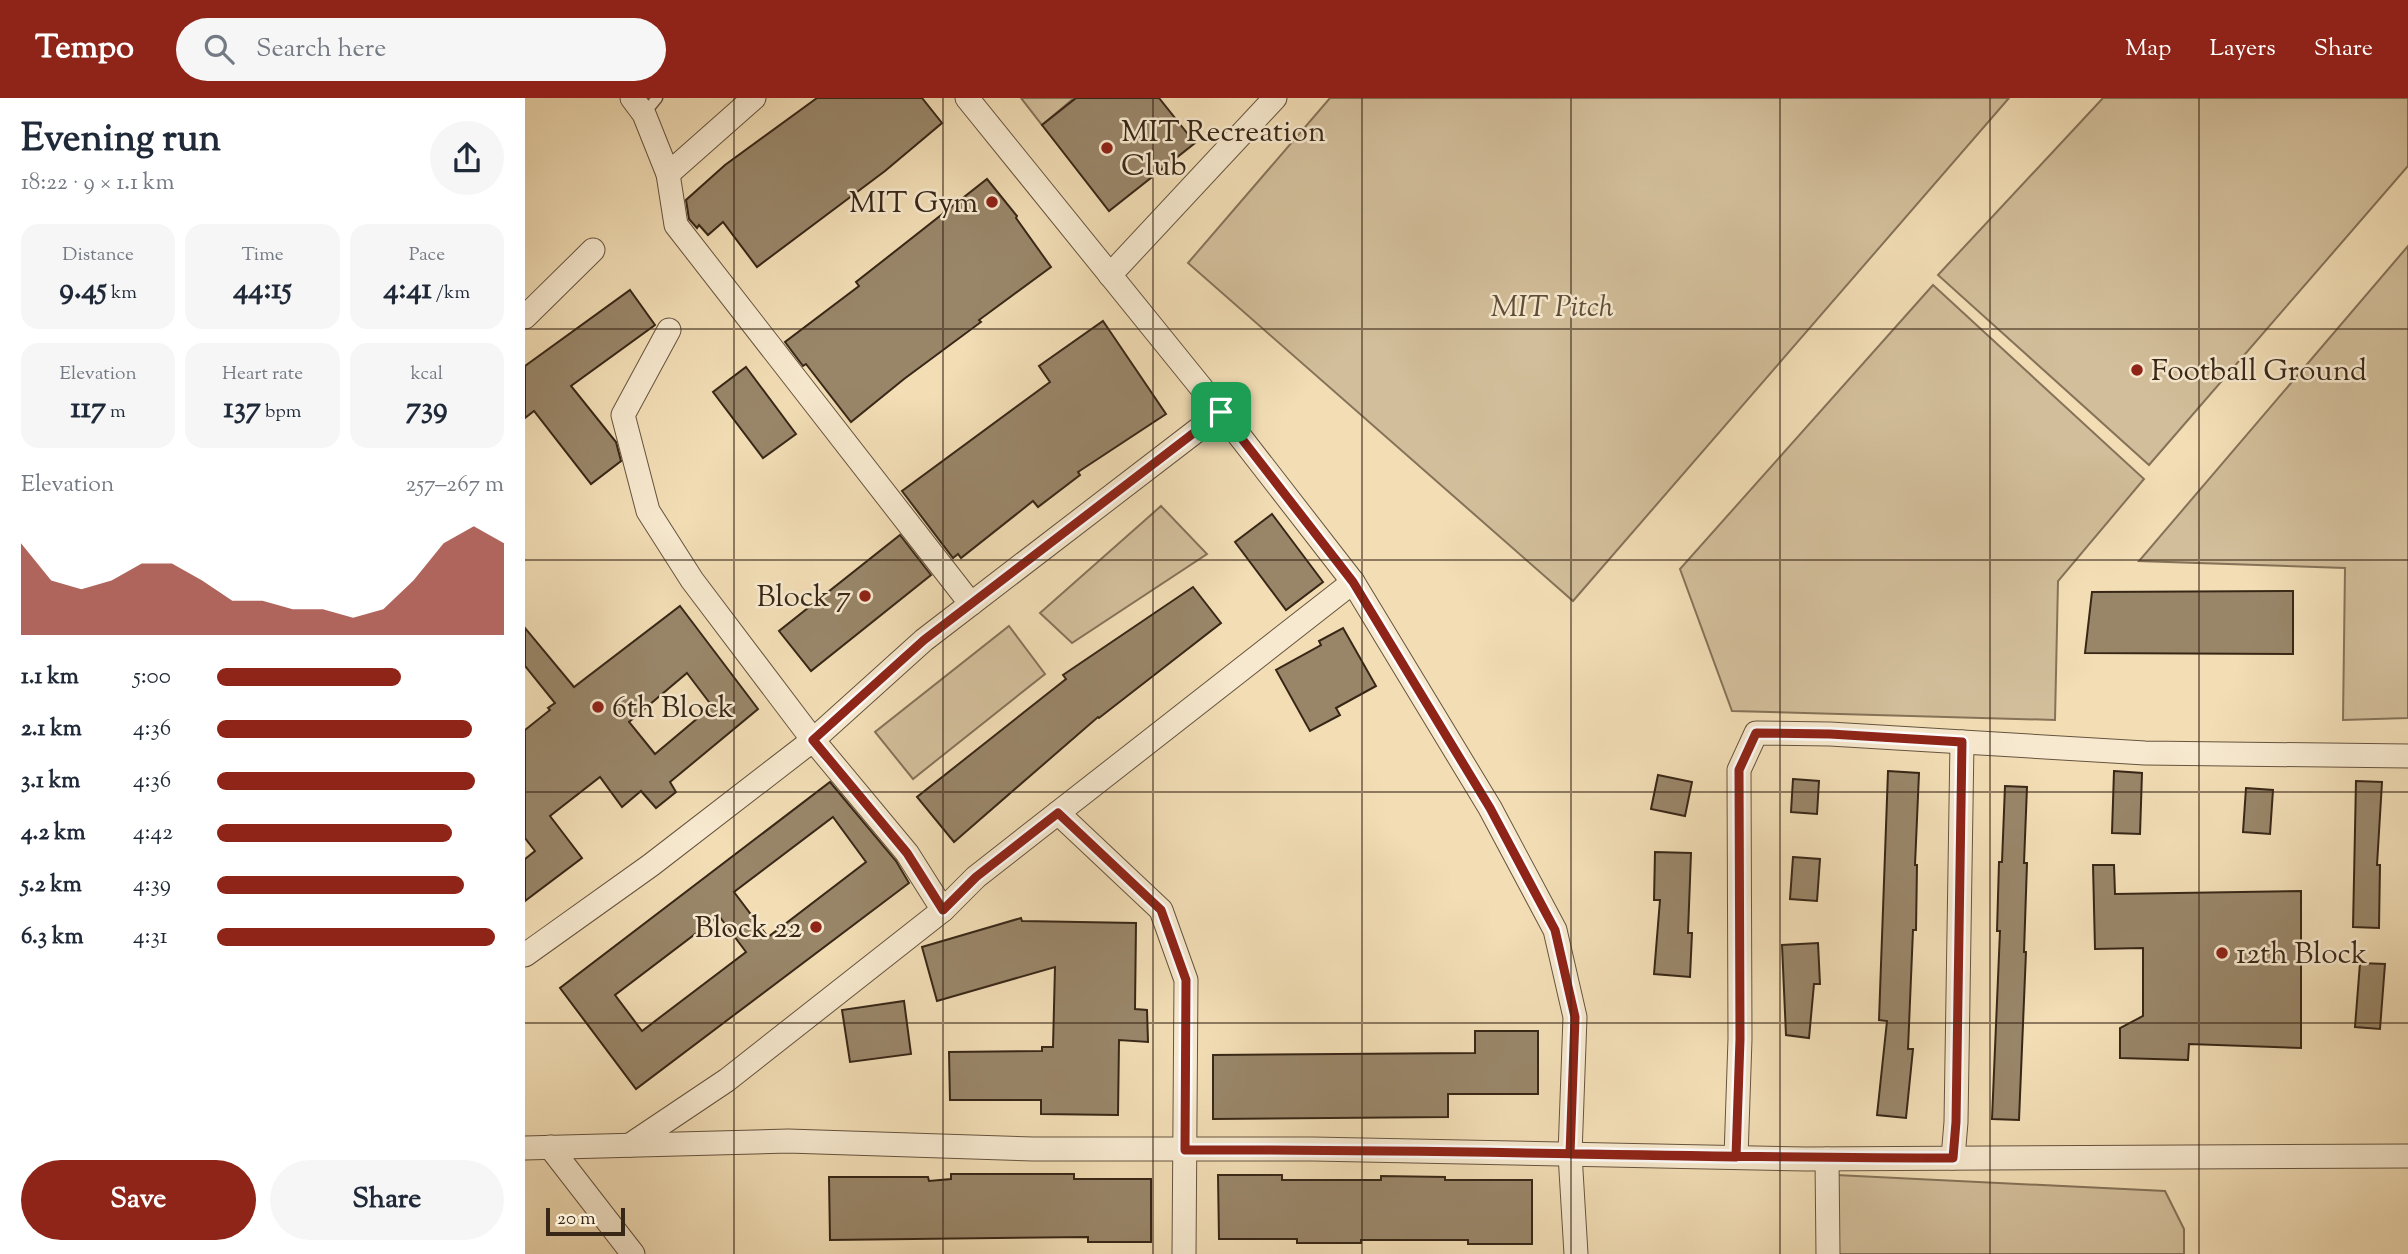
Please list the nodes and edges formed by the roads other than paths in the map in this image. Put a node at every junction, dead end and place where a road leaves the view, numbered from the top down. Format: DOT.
graph roads {
  1 [pos="754,98"];
  2 [pos="967,98"];
  3 [pos="1275,98"];
  4 [pos="645,103"];
  5 [pos="668,174"];
  6 [pos="593,250"];
  7 [pos="1110,275"];
  8 [pos="525,317"];
  9 [pos="669,330"];
  10 [pos="1221,412"];
  11 [pos="1353,582"];
  12 [pos="971,604"];
  13 [pos="813,740"];
  14 [pos="1962,742"];
  15 [pos="2408,756"];
  16 [pos="1058,813"];
  17 [pos="943,910"];
  18 [pos="525,955"];
  19 [pos="629,1146"];
  20 [pos="550,1147"];
  21 [pos="525,1148"];
  22 [pos="1185,1150"];
  23 [pos="1570,1154"];
  24 [pos="2408,1156"];
  25 [pos="1736,1157"];
  26 [pos="1827,1158"];
  27 [pos="1953,1158"];
  28 [pos="633,1254"];
  29 [pos="1184,1254"];
  30 [pos="1576,1254"];
  31 [pos="1828,1254"];
  1 -- 5 [label="street"];
  2 -- 7 [label="street"];
  3 -- 7 [label="street"];
  4 -- 5 [label="street"];
  5 -- 12 [label="street"];
  6 -- 8 [label="street"];
  7 -- 10 [label="street"];
  9 -- 13 [label="street"];
  10 -- 11 [label="street"];
  10 -- 12 [label="street"];
  11 -- 16 [label="street"];
  11 -- 23 [label="street"];
  12 -- 13 [label="street"];
  13 -- 17 [label="street"];
  13 -- 18 [label="street"];
  14 -- 15 [label="street"];
  14 -- 25 [label="street"];
  14 -- 27 [label="street"];
  16 -- 17 [label="street"];
  16 -- 22 [label="street"];
  17 -- 19 [label="street"];
  19 -- 20 [label="street"];
  19 -- 22 [label="street"];
  20 -- 21 [label="street"];
  20 -- 28 [label="street"];
  22 -- 23 [label="street"];
  22 -- 29 [label="street"];
  23 -- 25 [label="street"];
  23 -- 30 [label="street"];
  24 -- 27 [label="street"];
  25 -- 26 [label="street"];
  26 -- 27 [label="street"];
  26 -- 31 [label="street"];
}
